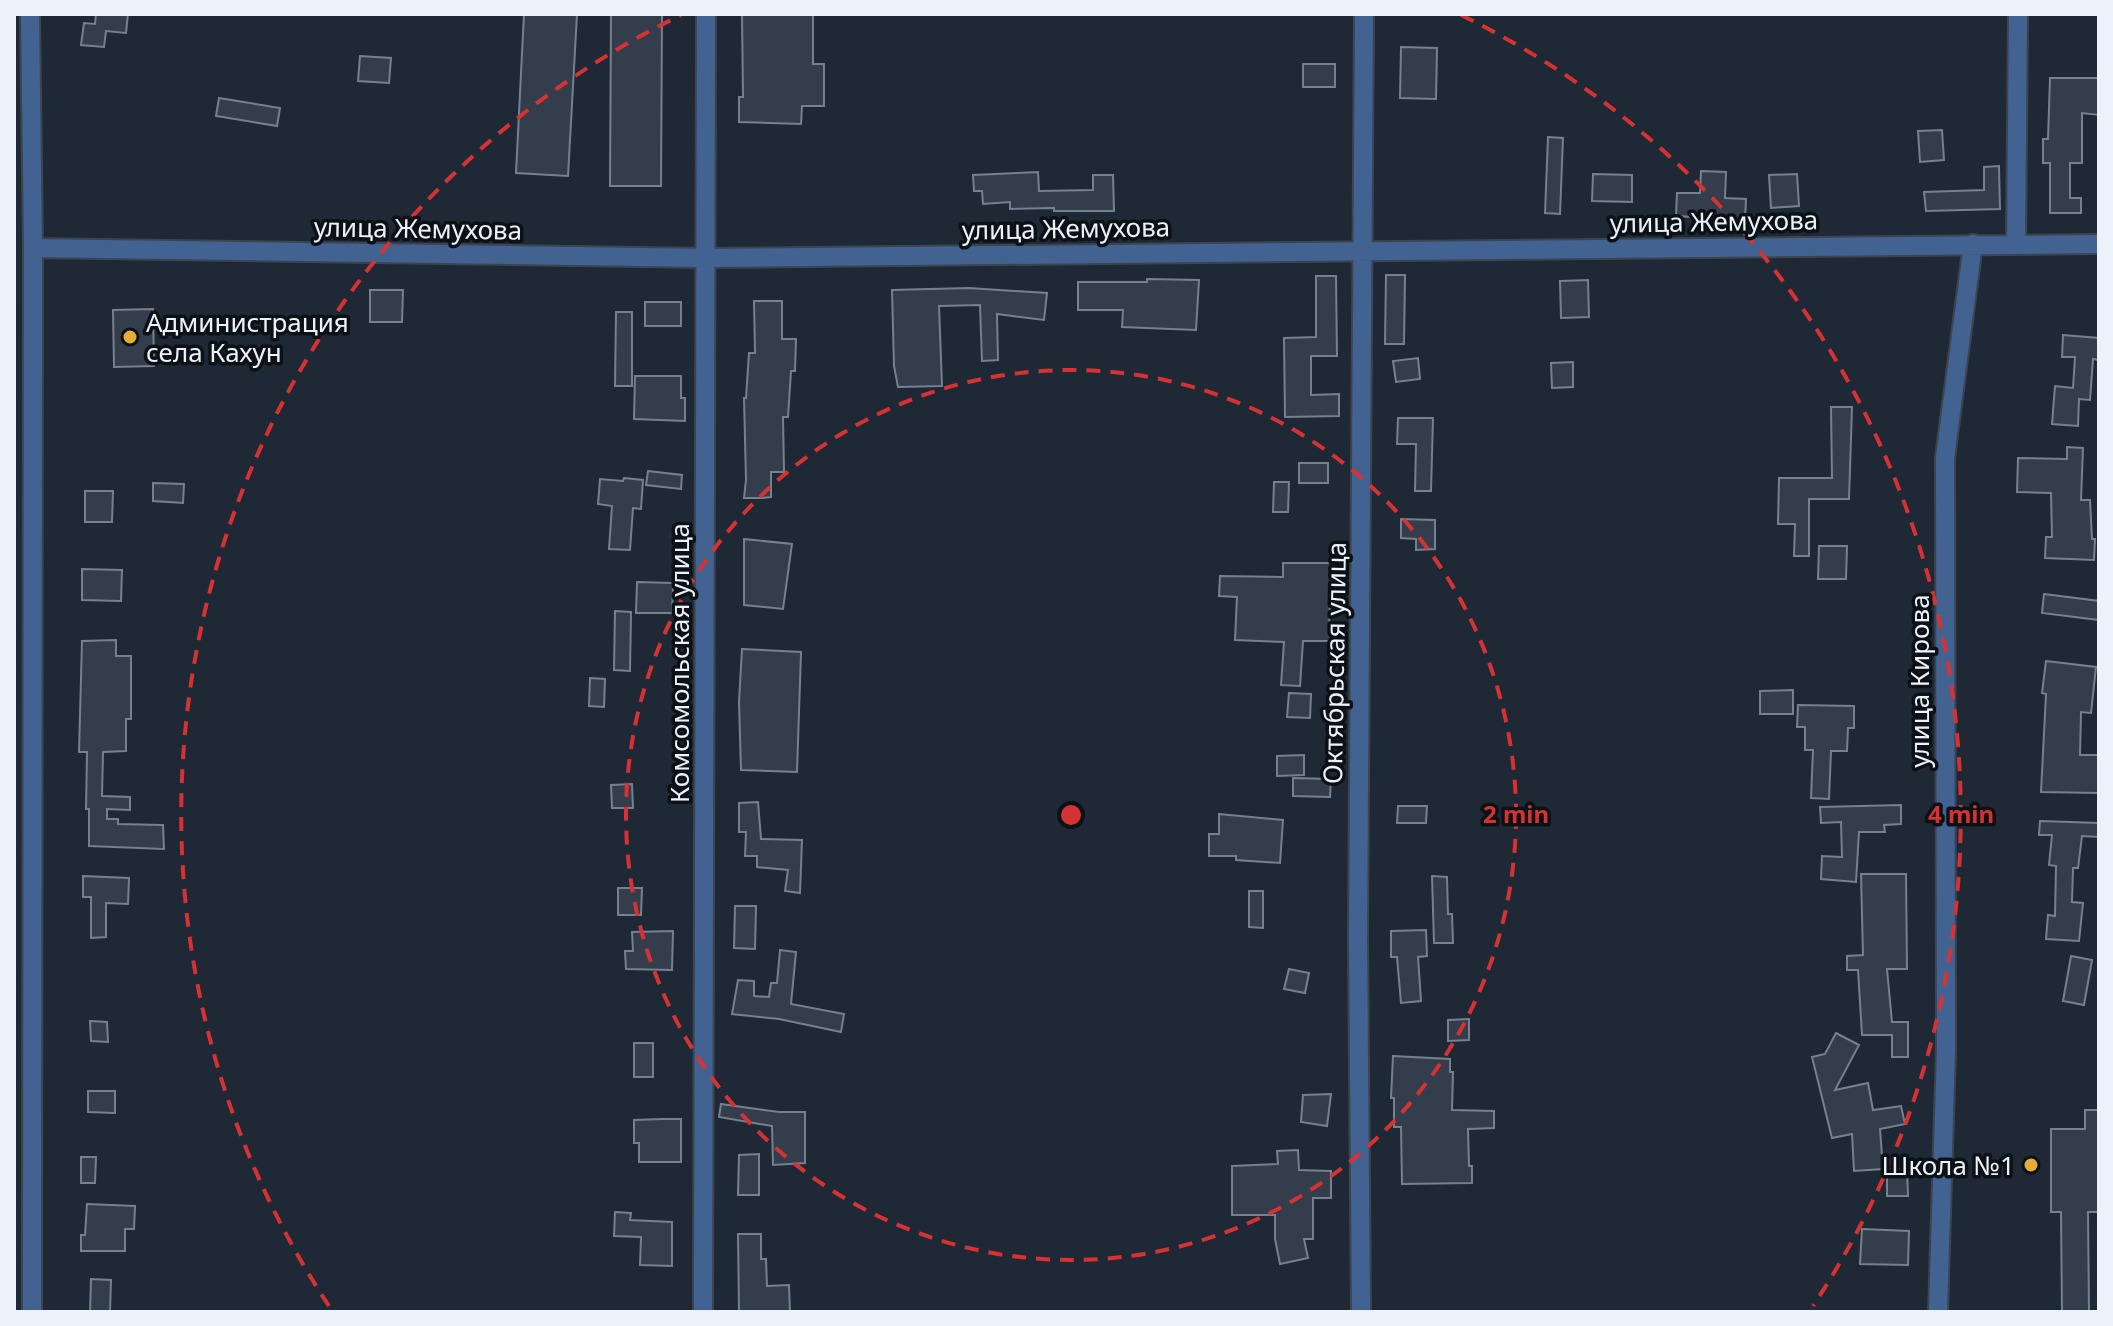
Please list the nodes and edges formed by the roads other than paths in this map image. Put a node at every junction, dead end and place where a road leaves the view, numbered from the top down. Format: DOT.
graph roads {
  1 [pos="30,14"];
  2 [pos="706,14"];
  3 [pos="1364,14"];
  4 [pos="2018,14"];
  5 [pos="1973,244"];
  6 [pos="2016,244"];
  7 [pos="2099,244"];
  8 [pos="33,248"];
  9 [pos="1364,251"];
  10 [pos="707,258"];
  11 [pos="32,1312"];
  12 [pos="703,1312"];
  13 [pos="1361,1312"];
  14 [pos="1938,1312"];
  1 -- 8 [label="street"];
  2 -- 10 [label="street, Комсомольская улица"];
  3 -- 9 [label="street, Октябрьская улица"];
  4 -- 6 [label="street"];
  5 -- 6 [label="street, улица Жемухова"];
  5 -- 9 [label="street, улица Жемухова"];
  5 -- 14 [label="street, улица Кирова"];
  6 -- 7 [label="street, улица Жемухова"];
  8 -- 10 [label="street, улица Жемухова"];
  8 -- 11 [label="street"];
  9 -- 10 [label="street, улица Жемухова"];
  9 -- 13 [label="street, Октябрьская улица"];
  10 -- 12 [label="street, Комсомольская улица"];
}
